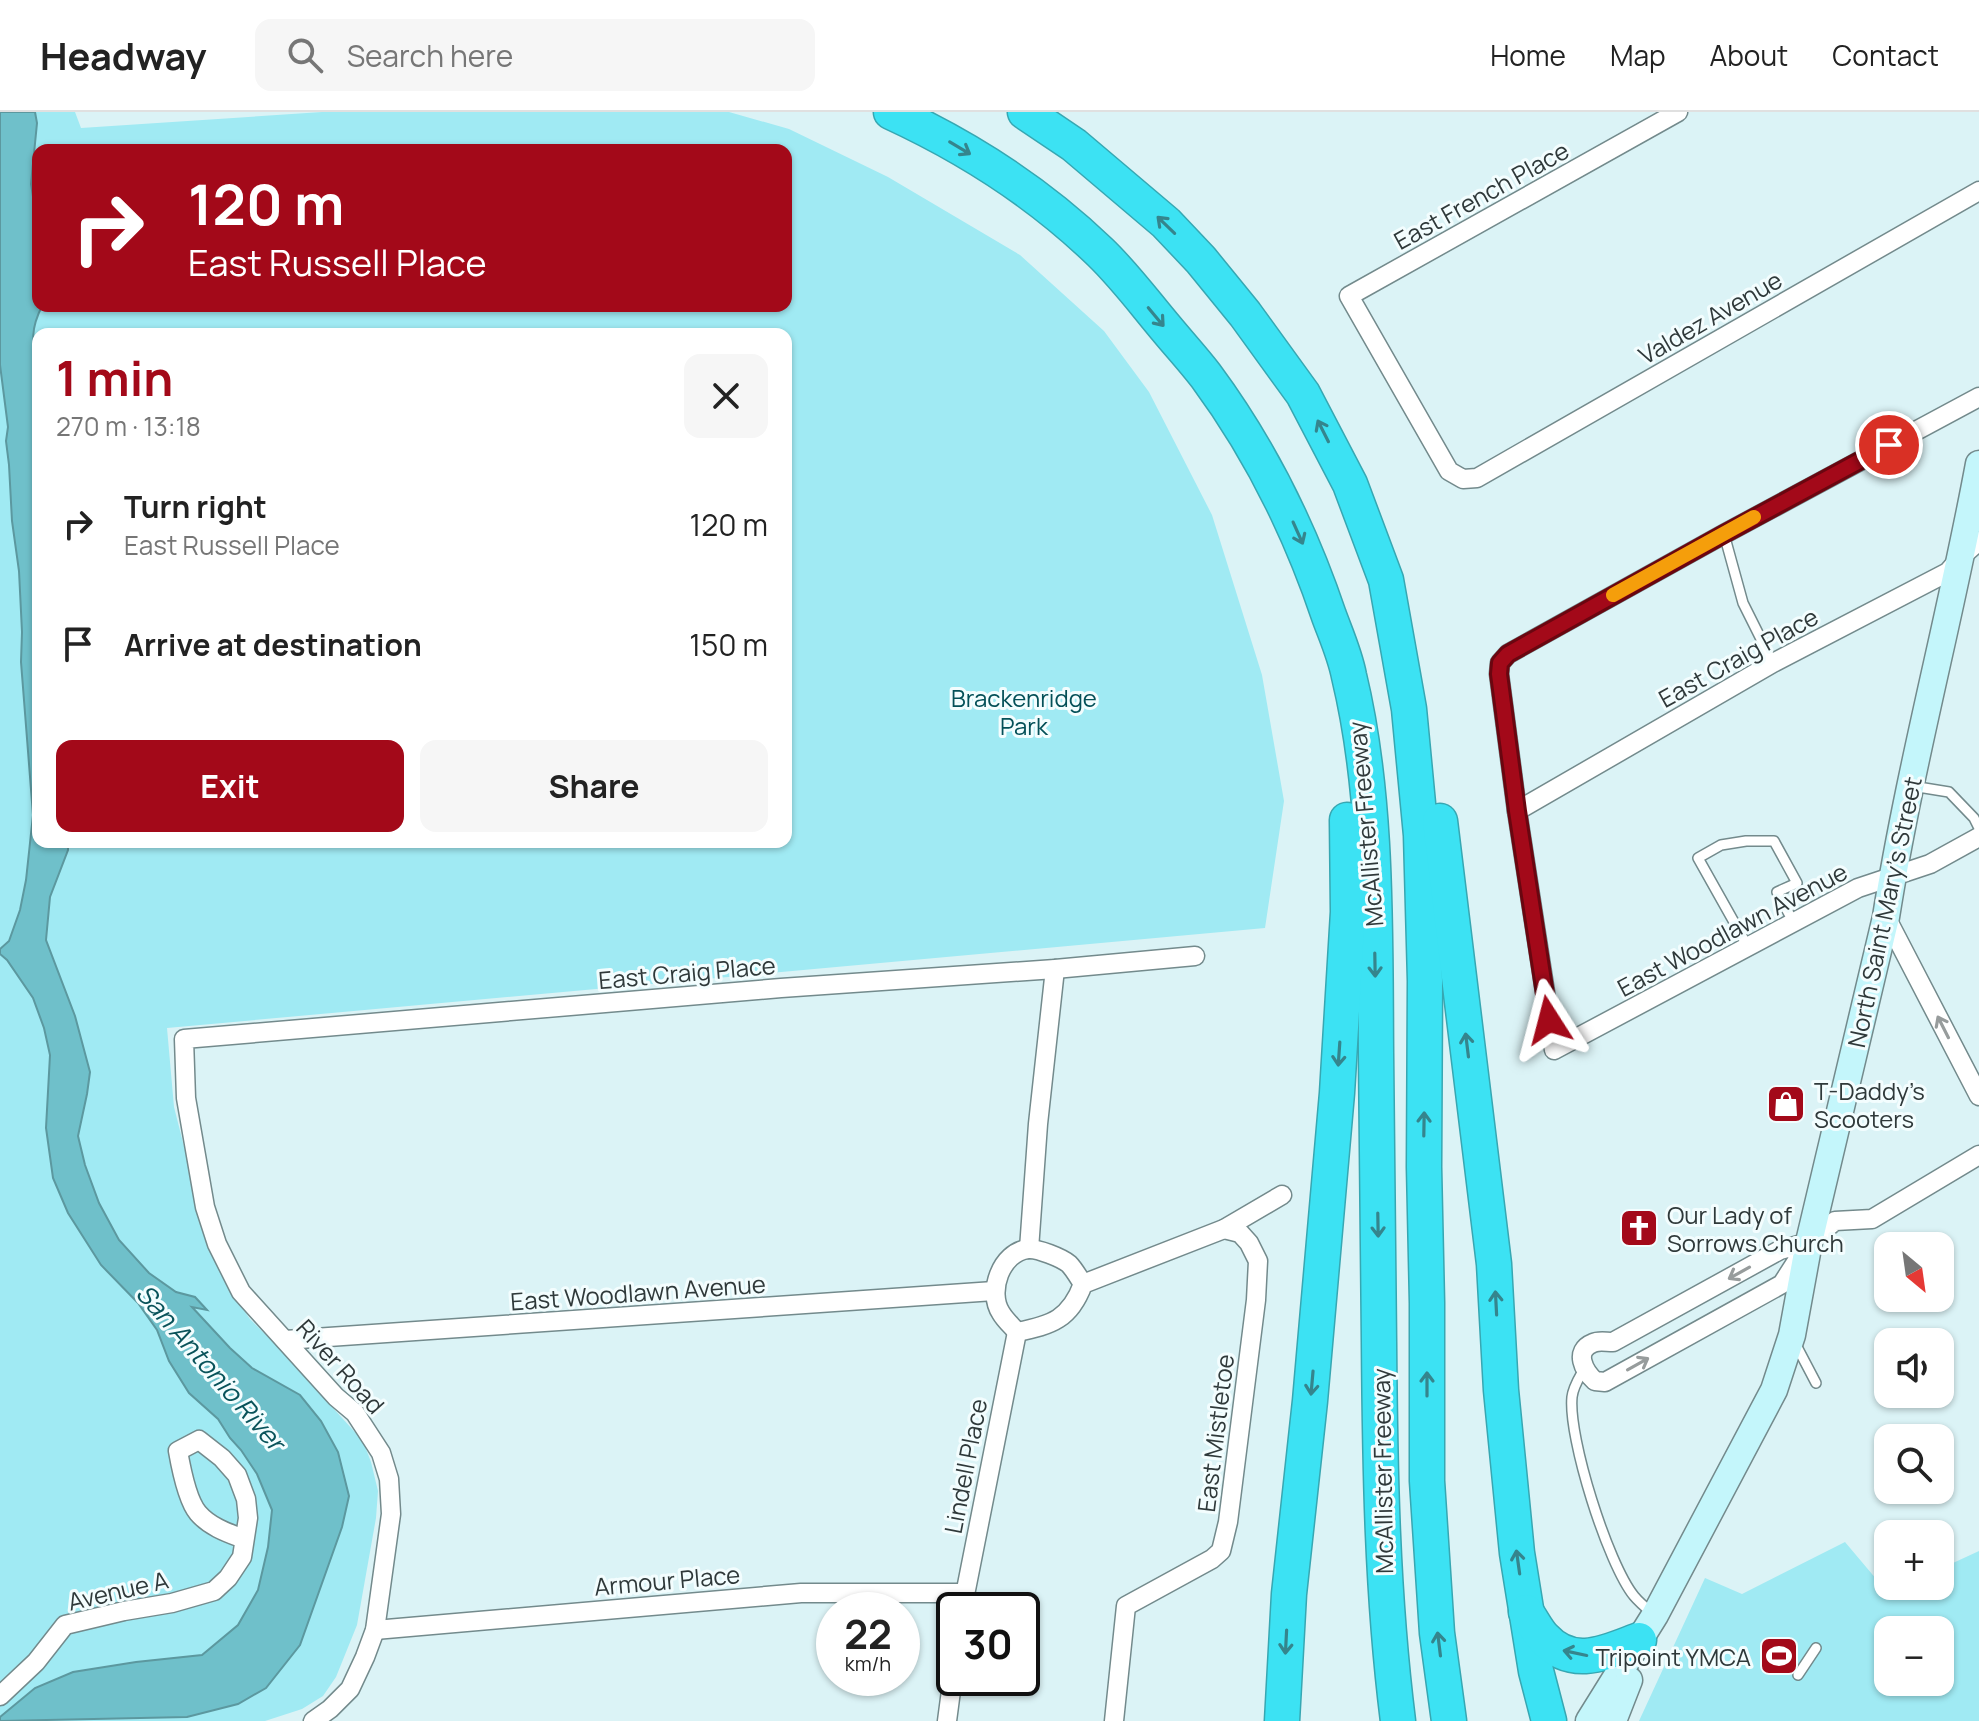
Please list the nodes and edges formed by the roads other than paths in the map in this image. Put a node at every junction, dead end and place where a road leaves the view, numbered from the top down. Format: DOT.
graph roads {
  1 [pos="891,112"];
  2 [pos="1025,112"];
  3 [pos="1678,112"];
  4 [pos="1979,191"];
  5 [pos="1979,397"];
  6 [pos="1979,464"];
  7 [pos="1463,479"];
  8 [pos="1724,534"];
  9 [pos="1971,549"];
  10 [pos="1386,580"];
  11 [pos="1319,586"];
  12 [pos="1773,663"];
  13 [pos="1911,786"];
  14 [pos="1517,811"];
  15 [pos="1979,828"];
  16 [pos="1979,837"];
  17 [pos="1892,877"];
  18 [pos="1886,917"];
  19 [pos="1794,923"];
  20 [pos="1748,947"];
  21 [pos="1195,956"];
  22 [pos="1055,969"];
  23 [pos="184,1039"];
  24 [pos="1979,1096"];
  25 [pos="1979,1155"];
  26 [pos="1282,1195"];
  27 [pos="1224,1229"];
  28 [pos="1809,1242"];
  29 [pos="1029,1249"];
  30 [pos="1083,1284"];
  31 [pos="994,1291"];
  32 [pos="1017,1332"];
  33 [pos="1792,1335"];
  34 [pos="285,1340"];
  35 [pos="1584,1369"];
  36 [pos="1816,1383"];
  37 [pos="244,1539"];
  38 [pos="965,1592"];
  39 [pos="936,1600"];
  40 [pos="1526,1611"];
  41 [pos="1647,1628"];
  42 [pos="375,1630"];
  43 [pos="1816,1648"];
  44 [pos="1798,1675"];
  45 [pos="0,1696"];
  46 [pos="950,1696"];
  47 [pos="313,1721"];
  48 [pos="947,1721"];
  49 [pos="1114,1721"];
  50 [pos="1282,1721"];
  51 [pos="1398,1721"];
  52 [pos="1449,1721"];
  53 [pos="1549,1721"];
  54 [pos="1589,1721"];
  55 [pos="1613,1721"];
  1 -- 11 [label="highway, McAllister Freeway, one-way"];
  10 -- 2 [label="highway, McAllister Freeway, one-way"];
  3 -- 7 [label="street, East French Place"];
  4 -- 7 [label="street, Valdez Avenue"];
  5 -- 8 [label="street"];
  6 -- 9 [label="main road, North Saint Mary's Street"];
  8 -- 12 [label="lane"];
  8 -- 14 [label="street"];
  9 -- 12 [label="street, East Craig Place"];
  9 -- 13 [label="main road, North Saint Mary's Street"];
  40 -- 10 [label="highway, one-way"];
  52 -- 10 [label="highway, McAllister Freeway, one-way"];
  11 -- 50 [label="highway, one-way"];
  11 -- 51 [label="highway, McAllister Freeway, one-way"];
  12 -- 14 [label="street, East Craig Place"];
  13 -- 15 [label="lane"];
  13 -- 17 [label="main road, North Saint Mary's Street"];
  14 -- 20 [label="street, East Woodlawn Avenue"];
  16 -- 17 [label="street, East Woodlawn Avenue"];
  17 -- 18 [label="main road, North Saint Mary's Street"];
  17 -- 19 [label="street, East Woodlawn Avenue"];
  24 -- 18 [label="street, one-way"];
  18 -- 28 [label="main road, North Saint Mary's Street"];
  19 -- 20 [label="street, East Woodlawn Avenue"];
  19 -- 20 [label="lane"];
  21 -- 22 [label="street, East Craig Place"];
  22 -- 23 [label="street, East Craig Place"];
  22 -- 29 [label="street"];
  23 -- 34 [label="street, River Road"];
  25 -- 28 [label="street"];
  26 -- 27 [label="street"];
  27 -- 30 [label="street"];
  27 -- 49 [label="street, East Mistletoe"];
  28 -- 33 [label="main road, North Saint Mary's Street"];
  28 -- 35 [label="street, one-way"];
  35 -- 28 [label="street, one-way"];
  29 -- 30 [label="street"];
  29 -- 31 [label="street"];
  30 -- 32 [label="street"];
  31 -- 32 [label="street"];
  31 -- 34 [label="street, East Woodlawn Avenue"];
  32 -- 38 [label="street, Lindell Place"];
  33 -- 36 [label="lane"];
  33 -- 41 [label="main road, North Saint Mary's Street"];
  34 -- 42 [label="street, River Road"];
  35 -- 41 [label="lane"];
  37 -- 37 [label="street, Avenue A"];
  37 -- 45 [label="street, Avenue A"];
  39 -- 42 [label="street, Armour Place"];
  41 -- 40 [label="highway, one-way"];
  40 -- 53 [label="highway"];
  41 -- 54 [label="main road, North Saint Mary's Street"];
  41 -- 55 [label="main road, North Saint Mary's Street"];
  42 -- 47 [label="street, River Road"];
  43 -- 44 [label="lane"];
  46 -- 48 [label="street"];
}
